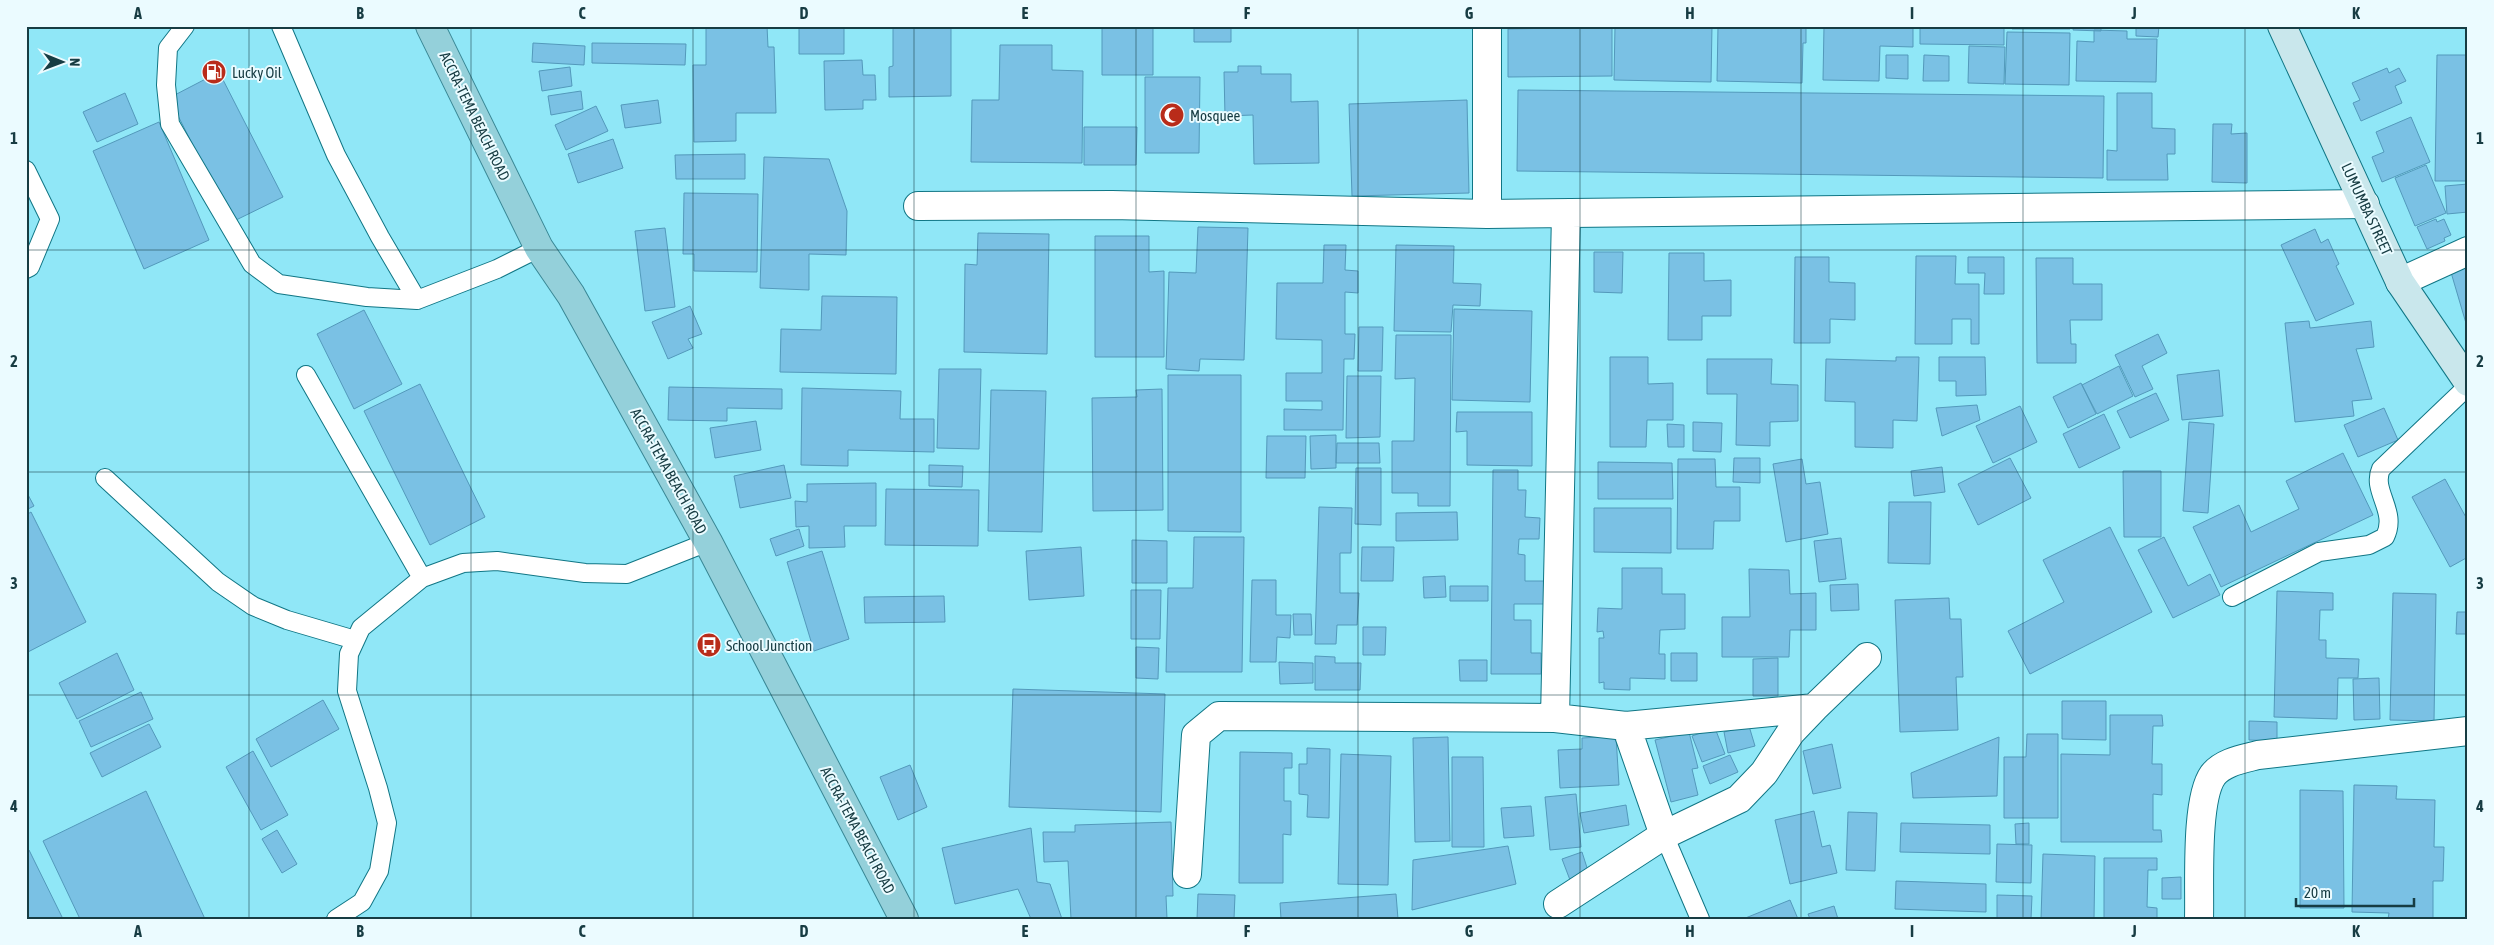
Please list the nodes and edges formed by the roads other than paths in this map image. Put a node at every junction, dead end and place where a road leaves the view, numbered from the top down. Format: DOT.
graph roads {
  1 [pos="185,26"];
  2 [pos="281,26"];
  3 [pos="430,26"];
  4 [pos="1488,26"];
  5 [pos="2282,26"];
  6 [pos="26,170"];
  7 [pos="2365,204"];
  8 [pos="918,206"];
  9 [pos="1487,214"];
  10 [pos="1566,214"];
  11 [pos="540,248"];
  12 [pos="2468,251"];
  13 [pos="26,269"];
  14 [pos="2400,282"];
  15 [pos="417,300"];
  16 [pos="306,374"];
  17 [pos="2468,384"];
  18 [pos="105,478"];
  19 [pos="708,542"];
  20 [pos="422,578"];
  21 [pos="2232,597"];
  22 [pos="355,640"];
  23 [pos="1867,657"];
  24 [pos="1814,708"];
  25 [pos="1555,718"];
  26 [pos="1626,726"];
  27 [pos="2468,731"];
  28 [pos="1664,835"];
  29 [pos="1188,874"];
  30 [pos="1558,904"];
  31 [pos="336,919"];
  32 [pos="904,919"];
  33 [pos="1700,919"];
  34 [pos="2199,919"];
  1 -- 15 [label="lane"];
  2 -- 15 [label="lane"];
  3 -- 11 [label="main road, ACCRA-TEMA BEACH ROAD"];
  4 -- 9 [label="street"];
  5 -- 7 [label="main road, LUMUMBA STREET"];
  6 -- 13 [label="lane"];
  7 -- 10 [label="street"];
  7 -- 14 [label="main road, LUMUMBA STREET"];
  8 -- 9 [label="street"];
  9 -- 10 [label="street"];
  10 -- 25 [label="street"];
  11 -- 15 [label="lane"];
  11 -- 19 [label="main road, ACCRA-TEMA BEACH ROAD"];
  12 -- 14 [label="street"];
  14 -- 17 [label="main road, LUMUMBA STREET"];
  16 -- 20 [label="lane"];
  17 -- 21 [label="lane"];
  18 -- 22 [label="lane"];
  19 -- 20 [label="lane"];
  19 -- 32 [label="main road, ACCRA-TEMA BEACH ROAD"];
  20 -- 22 [label="lane"];
  22 -- 31 [label="lane"];
  23 -- 24 [label="street"];
  24 -- 26 [label="street"];
  24 -- 28 [label="street"];
  25 -- 26 [label="street"];
  25 -- 29 [label="street"];
  26 -- 28 [label="street"];
  27 -- 34 [label="street"];
  28 -- 30 [label="street"];
  28 -- 33 [label="lane"];
}
